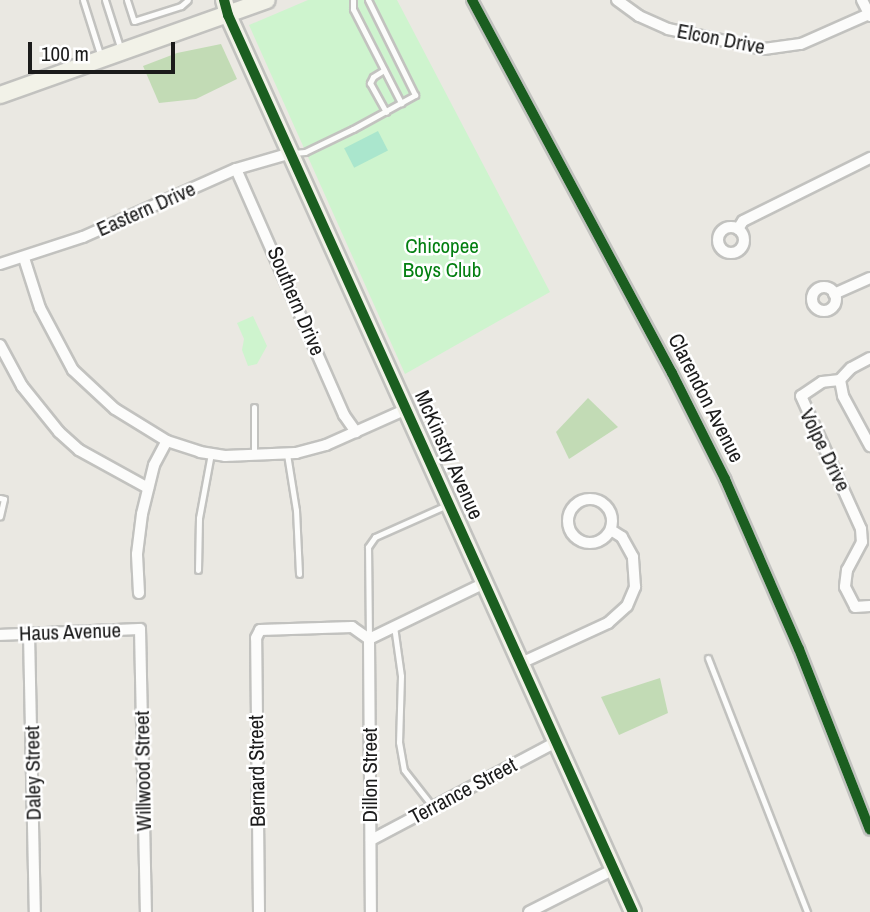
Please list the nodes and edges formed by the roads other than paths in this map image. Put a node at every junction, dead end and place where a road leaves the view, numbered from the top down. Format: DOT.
graph roads {
  1 [pos="83,0"];
  2 [pos="104,0"];
  3 [pos="127,0"];
  4 [pos="188,0"];
  5 [pos="267,0"];
  6 [pos="353,0"];
  7 [pos="368,0"];
  8 [pos="472,0"];
  9 [pos="617,0"];
  10 [pos="862,0"];
  11 [pos="226,8"];
  12 [pos="869,15"];
  13 [pos="121,53"];
  14 [pos="102,60"];
  15 [pos="384,70"];
  16 [pos="0,95"];
  17 [pos="401,103"];
  18 [pos="386,112"];
  19 [pos="290,153"];
  20 [pos="870,158"];
  21 [pos="236,169"];
  22 [pos="738,229"];
  23 [pos="23,258"];
  24 [pos="0,264"];
  25 [pos="870,278"];
  26 [pos="834,294"];
  27 [pos="0,345"];
  28 [pos="870,358"];
  29 [pos="839,380"];
  30 [pos="254,407"];
  31 [pos="407,409"];
  32 [pos="356,432"];
  33 [pos="167,440"];
  34 [pos="870,446"];
  35 [pos="211,453"];
  36 [pos="287,454"];
  37 [pos="254,456"];
  38 [pos="148,488"];
  39 [pos="0,498"];
  40 [pos="449,503"];
  41 [pos="0,517"];
  42 [pos="611,530"];
  43 [pos="198,570"];
  44 [pos="299,574"];
  45 [pos="485,583"];
  46 [pos="139,593"];
  47 [pos="870,606"];
  48 [pos="394,626"];
  49 [pos="140,629"];
  50 [pos="29,634"];
  51 [pos="0,635"];
  52 [pos="369,639"];
  53 [pos="708,658"];
  54 [pos="521,663"];
  55 [pos="556,742"];
  56 [pos="433,807"];
  57 [pos="870,830"];
  58 [pos="370,840"];
  59 [pos="614,869"];
  60 [pos="35,912"];
  61 [pos="146,912"];
  62 [pos="259,912"];
  63 [pos="371,912"];
  64 [pos="529,912"];
  65 [pos="633,912"];
  66 [pos="807,912"];
  1 -- 14 [label="lane"];
  2 -- 13 [label="lane"];
  3 -- 4 [label="lane"];
  5 -- 11 [label="street"];
  6 -- 15 [label="lane"];
  7 -- 17 [label="lane"];
  8 -- 57 [label="street, Clarendon Avenue"];
  9 -- 12 [label="street, Elcon Drive"];
  10 -- 12 [label="street"];
  11 -- 13 [label="street"];
  11 -- 19 [label="street, McKinstry Avenue"];
  13 -- 14 [label="street"];
  14 -- 16 [label="street"];
  15 -- 17 [label="lane"];
  15 -- 18 [label="lane"];
  17 -- 18 [label="lane"];
  18 -- 19 [label="lane"];
  19 -- 21 [label="street, Eastern Drive"];
  19 -- 31 [label="street, McKinstry Avenue"];
  20 -- 22 [label="street"];
  21 -- 23 [label="street, Eastern Drive"];
  21 -- 32 [label="street, Southern Drive"];
  23 -- 24 [label="street, Eastern Drive"];
  23 -- 33 [label="street"];
  25 -- 26 [label="street"];
  27 -- 38 [label="street"];
  28 -- 29 [label="street, Volpe Drive"];
  29 -- 34 [label="street, Volpe Drive"];
  29 -- 47 [label="street, Volpe Drive"];
  30 -- 37 [label="lane"];
  31 -- 32 [label="street"];
  31 -- 40 [label="street, McKinstry Avenue"];
  32 -- 36 [label="street"];
  33 -- 35 [label="street"];
  33 -- 38 [label="street"];
  35 -- 37 [label="street"];
  35 -- 43 [label="lane"];
  36 -- 37 [label="street"];
  36 -- 44 [label="lane"];
  38 -- 46 [label="street"];
  39 -- 41 [label="lane"];
  40 -- 45 [label="street, McKinstry Avenue"];
  40 -- 52 [label="lane"];
  42 -- 42 [label="street"];
  42 -- 54 [label="street"];
  45 -- 48 [label="street"];
  45 -- 54 [label="street, McKinstry Avenue"];
  48 -- 52 [label="street"];
  48 -- 56 [label="lane"];
  49 -- 50 [label="street, Haus Avenue"];
  49 -- 61 [label="street, Willwood Street"];
  50 -- 51 [label="street, Haus Avenue"];
  50 -- 60 [label="street, Daley Street"];
  52 -- 58 [label="street, Dillon Street"];
  52 -- 62 [label="street, Bernard Street"];
  53 -- 66 [label="lane"];
  54 -- 55 [label="street, McKinstry Avenue"];
  55 -- 56 [label="street, Terrance Street"];
  55 -- 59 [label="street, McKinstry Avenue"];
  56 -- 58 [label="street, Terrance Street"];
  58 -- 63 [label="street, Dillon Street"];
  59 -- 64 [label="street"];
  59 -- 65 [label="street, McKinstry Avenue"];
}
